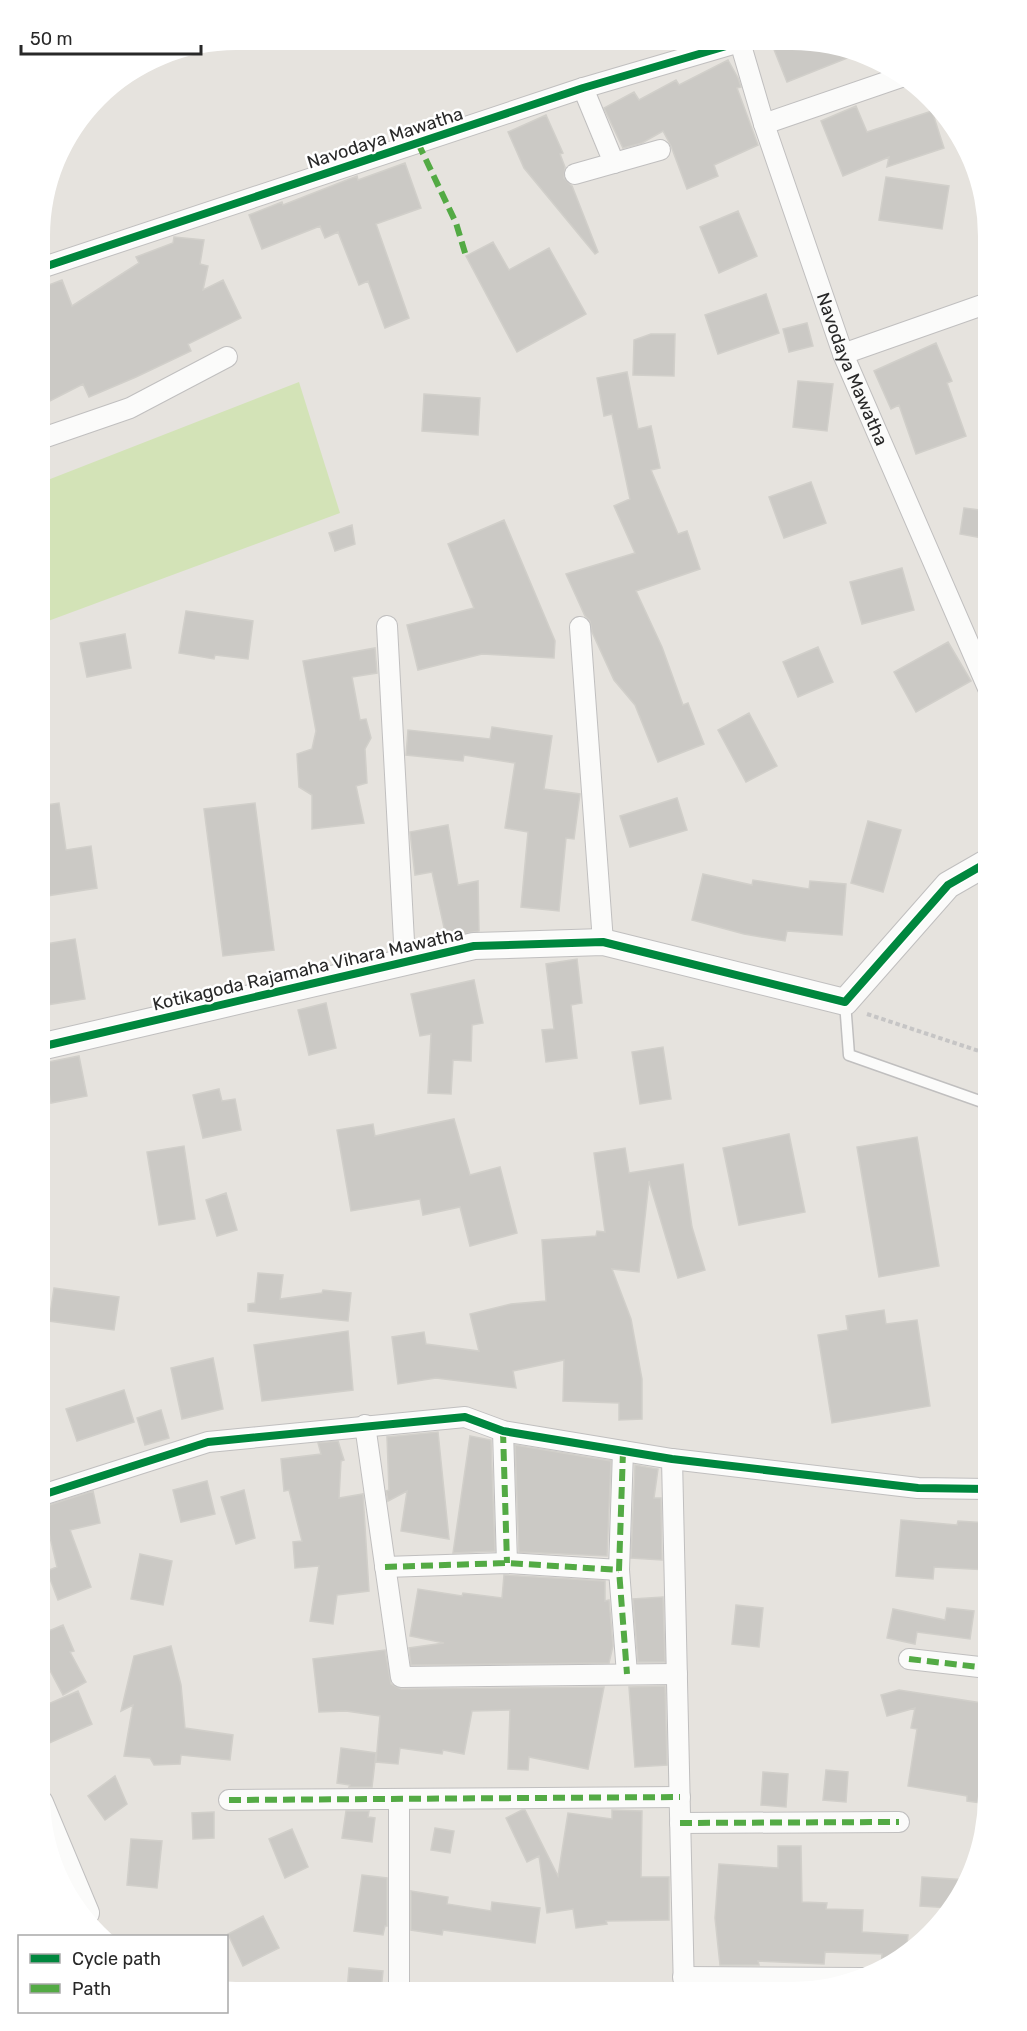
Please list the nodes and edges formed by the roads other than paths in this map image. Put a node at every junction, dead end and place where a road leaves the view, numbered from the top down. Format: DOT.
graph roads {
  1 [pos="713,50"];
  2 [pos="742,50"];
  3 [pos="893,80"];
  4 [pos="583,88"];
  5 [pos="764,124"];
  6 [pos="660,150"];
  7 [pos="614,163"];
  8 [pos="575,174"];
  9 [pos="50,265"];
  10 [pos="978,307"];
  11 [pos="843,354"];
  12 [pos="226,357"];
  13 [pos="50,436"];
  14 [pos="387,626"];
  15 [pos="580,627"];
  16 [pos="978,664"];
  17 [pos="978,868"];
  18 [pos="603,942"];
  19 [pos="405,960"];
  20 [pos="845,1002"];
  21 [pos="50,1045"];
  22 [pos="977,1100"];
  23 [pos="365,1425"];
  24 [pos="503,1431"];
  25 [pos="623,1451"];
  26 [pos="672,1459"];
  27 [pos="977,1489"];
  28 [pos="50,1492"];
  29 [pos="507,1563"];
  30 [pos="385,1567"];
  31 [pos="619,1570"];
  32 [pos="909,1659"];
  33 [pos="977,1667"];
  34 [pos="627,1674"];
  35 [pos="677,1674"];
  36 [pos="680,1797"];
  37 [pos="399,1799"];
  38 [pos="229,1800"];
  39 [pos="898,1822"];
  40 [pos="680,1823"];
  41 [pos="54,1837"];
  42 [pos="78,1893"];
  43 [pos="812,1980"];
  44 [pos="399,1982"];
  45 [pos="684,1982"];
  46 [pos="760,1982"];
  1 -- 4 [label="street, Navodaya Mawatha"];
  2 -- 5 [label="street, Navodaya Mawatha"];
  3 -- 5 [label="street"];
  4 -- 7 [label="street"];
  4 -- 9 [label="street, Navodaya Mawatha"];
  5 -- 11 [label="street, Navodaya Mawatha"];
  6 -- 7 [label="street"];
  7 -- 8 [label="street"];
  10 -- 11 [label="street"];
  11 -- 16 [label="street, Navodaya Mawatha"];
  12 -- 13 [label="street"];
  14 -- 19 [label="street"];
  15 -- 18 [label="street"];
  17 -- 20 [label="street"];
  18 -- 19 [label="street, Kotikagoda Rajamaha Vihara Mawatha"];
  18 -- 20 [label="street, Kotikagoda Rajamaha Vihara Mawatha"];
  19 -- 21 [label="street, Kotikagoda Rajamaha Vihara Mawatha"];
  20 -- 22 [label="lane"];
  23 -- 24 [label="street"];
  23 -- 28 [label="street"];
  23 -- 30 [label="street"];
  24 -- 25 [label="street"];
  24 -- 29 [label="street"];
  25 -- 26 [label="street"];
  25 -- 31 [label="street"];
  26 -- 27 [label="street"];
  26 -- 35 [label="street"];
  29 -- 30 [label="street"];
  29 -- 31 [label="street"];
  30 -- 34 [label="street"];
  31 -- 34 [label="street"];
  32 -- 33 [label="street"];
  34 -- 35 [label="street"];
  35 -- 36 [label="street"];
  36 -- 37 [label="street"];
  36 -- 40 [label="street"];
  37 -- 38 [label="street"];
  37 -- 44 [label="street"];
  39 -- 40 [label="street"];
  40 -- 45 [label="street"];
  41 -- 42 [label="street"];
  43 -- 46 [label="street"];
}
